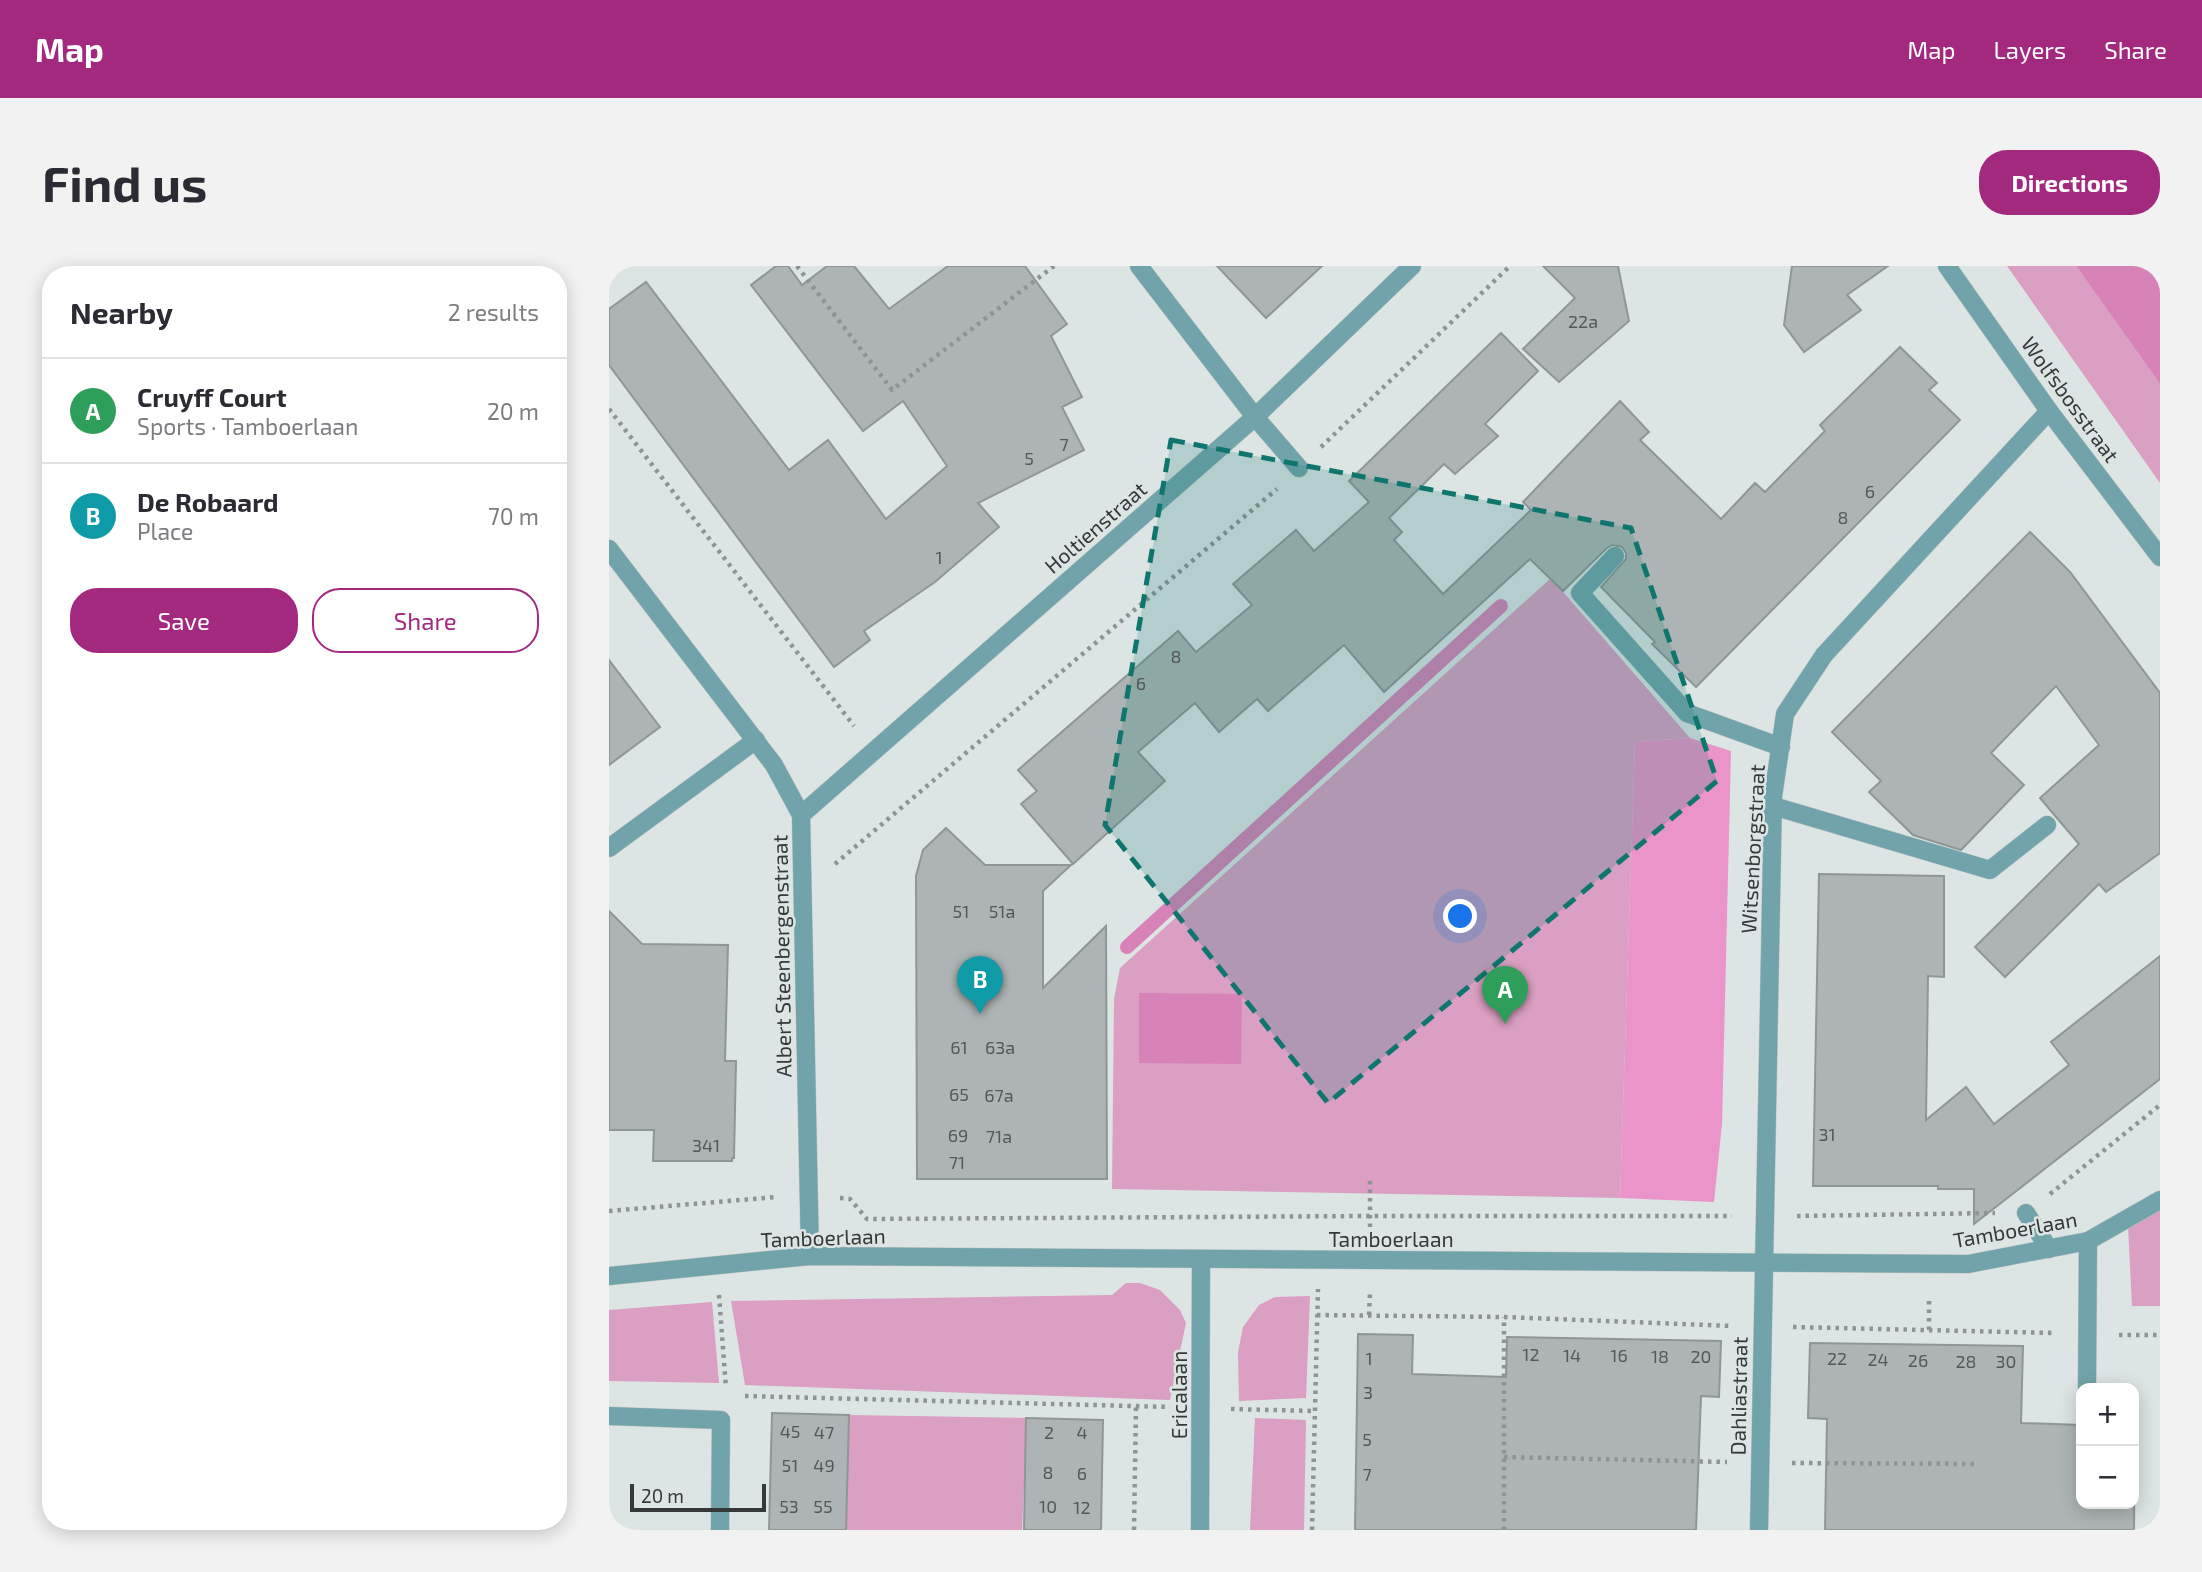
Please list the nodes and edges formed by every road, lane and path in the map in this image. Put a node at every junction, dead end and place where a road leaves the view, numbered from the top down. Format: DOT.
graph roads {
  1 [pos="797,266"];
  2 [pos="1054,266"];
  3 [pos="1139,266"];
  4 [pos="1412,266"];
  5 [pos="1510,266"];
  6 [pos="1947,266"];
  7 [pos="609,409"];
  8 [pos="2049,411"];
  9 [pos="1255,417"];
  10 [pos="1299,468"];
  11 [pos="609,550"];
  12 [pos="1615,556"];
  13 [pos="2160,557"];
  14 [pos="755,740"];
  15 [pos="1781,747"];
  16 [pos="874,751"];
  17 [pos="1773,806"];
  18 [pos="801,815"];
  19 [pos="2047,825"];
  20 [pos="609,848"];
  21 [pos="803,892"];
  22 [pos="2160,1105"];
  23 [pos="808,1195"];
  24 [pos="2160,1200"];
  25 [pos="609,1211"];
  26 [pos="2026,1213"];
  27 [pos="1765,1216"];
  28 [pos="2088,1241"];
  29 [pos="2049,1249"];
  30 [pos="810,1256"];
  31 [pos="1201,1259"];
  32 [pos="1319,1260"];
  33 [pos="1764,1262"];
  34 [pos="717,1265"];
  35 [pos="609,1276"];
  36 [pos="1504,1317"];
  37 [pos="2087,1383"];
  38 [pos="726,1395"];
  39 [pos="1136,1406"];
  40 [pos="1201,1408"];
  41 [pos="1315,1410"];
  42 [pos="609,1416"];
  43 [pos="721,1420"];
  44 [pos="720,1530"];
  45 [pos="1134,1530"];
  46 [pos="1200,1530"];
  47 [pos="1312,1530"];
  48 [pos="1504,1530"];
  49 [pos="1759,1530"];
  1 -- 2 [label="path"];
  3 -- 9 [label="street"];
  4 -- 9 [label="street, Holtienstraat"];
  5 -- 10 [label="path"];
  6 -- 8 [label="street, Wolfsbosstraat"];
  7 -- 16 [label="path"];
  8 -- 13 [label="street, Wolfsbosstraat"];
  8 -- 15 [label="street, Witsenborgstraat"];
  9 -- 10 [label="street"];
  9 -- 16 [label="street, Holtienstraat"];
  10 -- 21 [label="path"];
  11 -- 14 [label="street, Albert Steenbergenstraat"];
  12 -- 15 [label="street"];
  14 -- 18 [label="street, Albert Steenbergenstraat"];
  14 -- 20 [label="street"];
  15 -- 17 [label="street, Witsenborgstraat"];
  16 -- 18 [label="street, Holtienstraat"];
  17 -- 19 [label="street"];
  17 -- 27 [label="street, Witsenborgstraat"];
  18 -- 21 [label="street, Albert Steenbergenstraat"];
  21 -- 23 [label="street, Albert Steenbergenstraat"];
  22 -- 26 [label="path"];
  23 -- 25 [label="path, Tamboerlaan"];
  23 -- 27 [label="path, Tamboerlaan"];
  23 -- 30 [label="street, Albert Steenbergenstraat"];
  24 -- 28 [label="street, Tamboerlaan"];
  26 -- 27 [label="path, Tamboerlaan"];
  26 -- 29 [label="street"];
  27 -- 33 [label="street, Witsenborgstraat"];
  28 -- 29 [label="street, Tamboerlaan"];
  28 -- 37 [label="street"];
  29 -- 33 [label="street, Tamboerlaan"];
  30 -- 31 [label="street, Tamboerlaan"];
  30 -- 34 [label="street, Tamboerlaan"];
  31 -- 32 [label="street, Tamboerlaan"];
  31 -- 40 [label="street, Ericalaan"];
  32 -- 33 [label="street, Tamboerlaan"];
  32 -- 41 [label="path"];
  33 -- 49 [label="street, Dahliastraat"];
  34 -- 35 [label="street, Tamboerlaan"];
  34 -- 38 [label="path"];
  36 -- 48 [label="path"];
  38 -- 39 [label="path"];
  38 -- 43 [label="path"];
  39 -- 40 [label="path"];
  39 -- 45 [label="path"];
  40 -- 41 [label="path"];
  40 -- 46 [label="street, Ericalaan"];
  41 -- 47 [label="path"];
  42 -- 43 [label="street"];
  43 -- 44 [label="street"];
}
